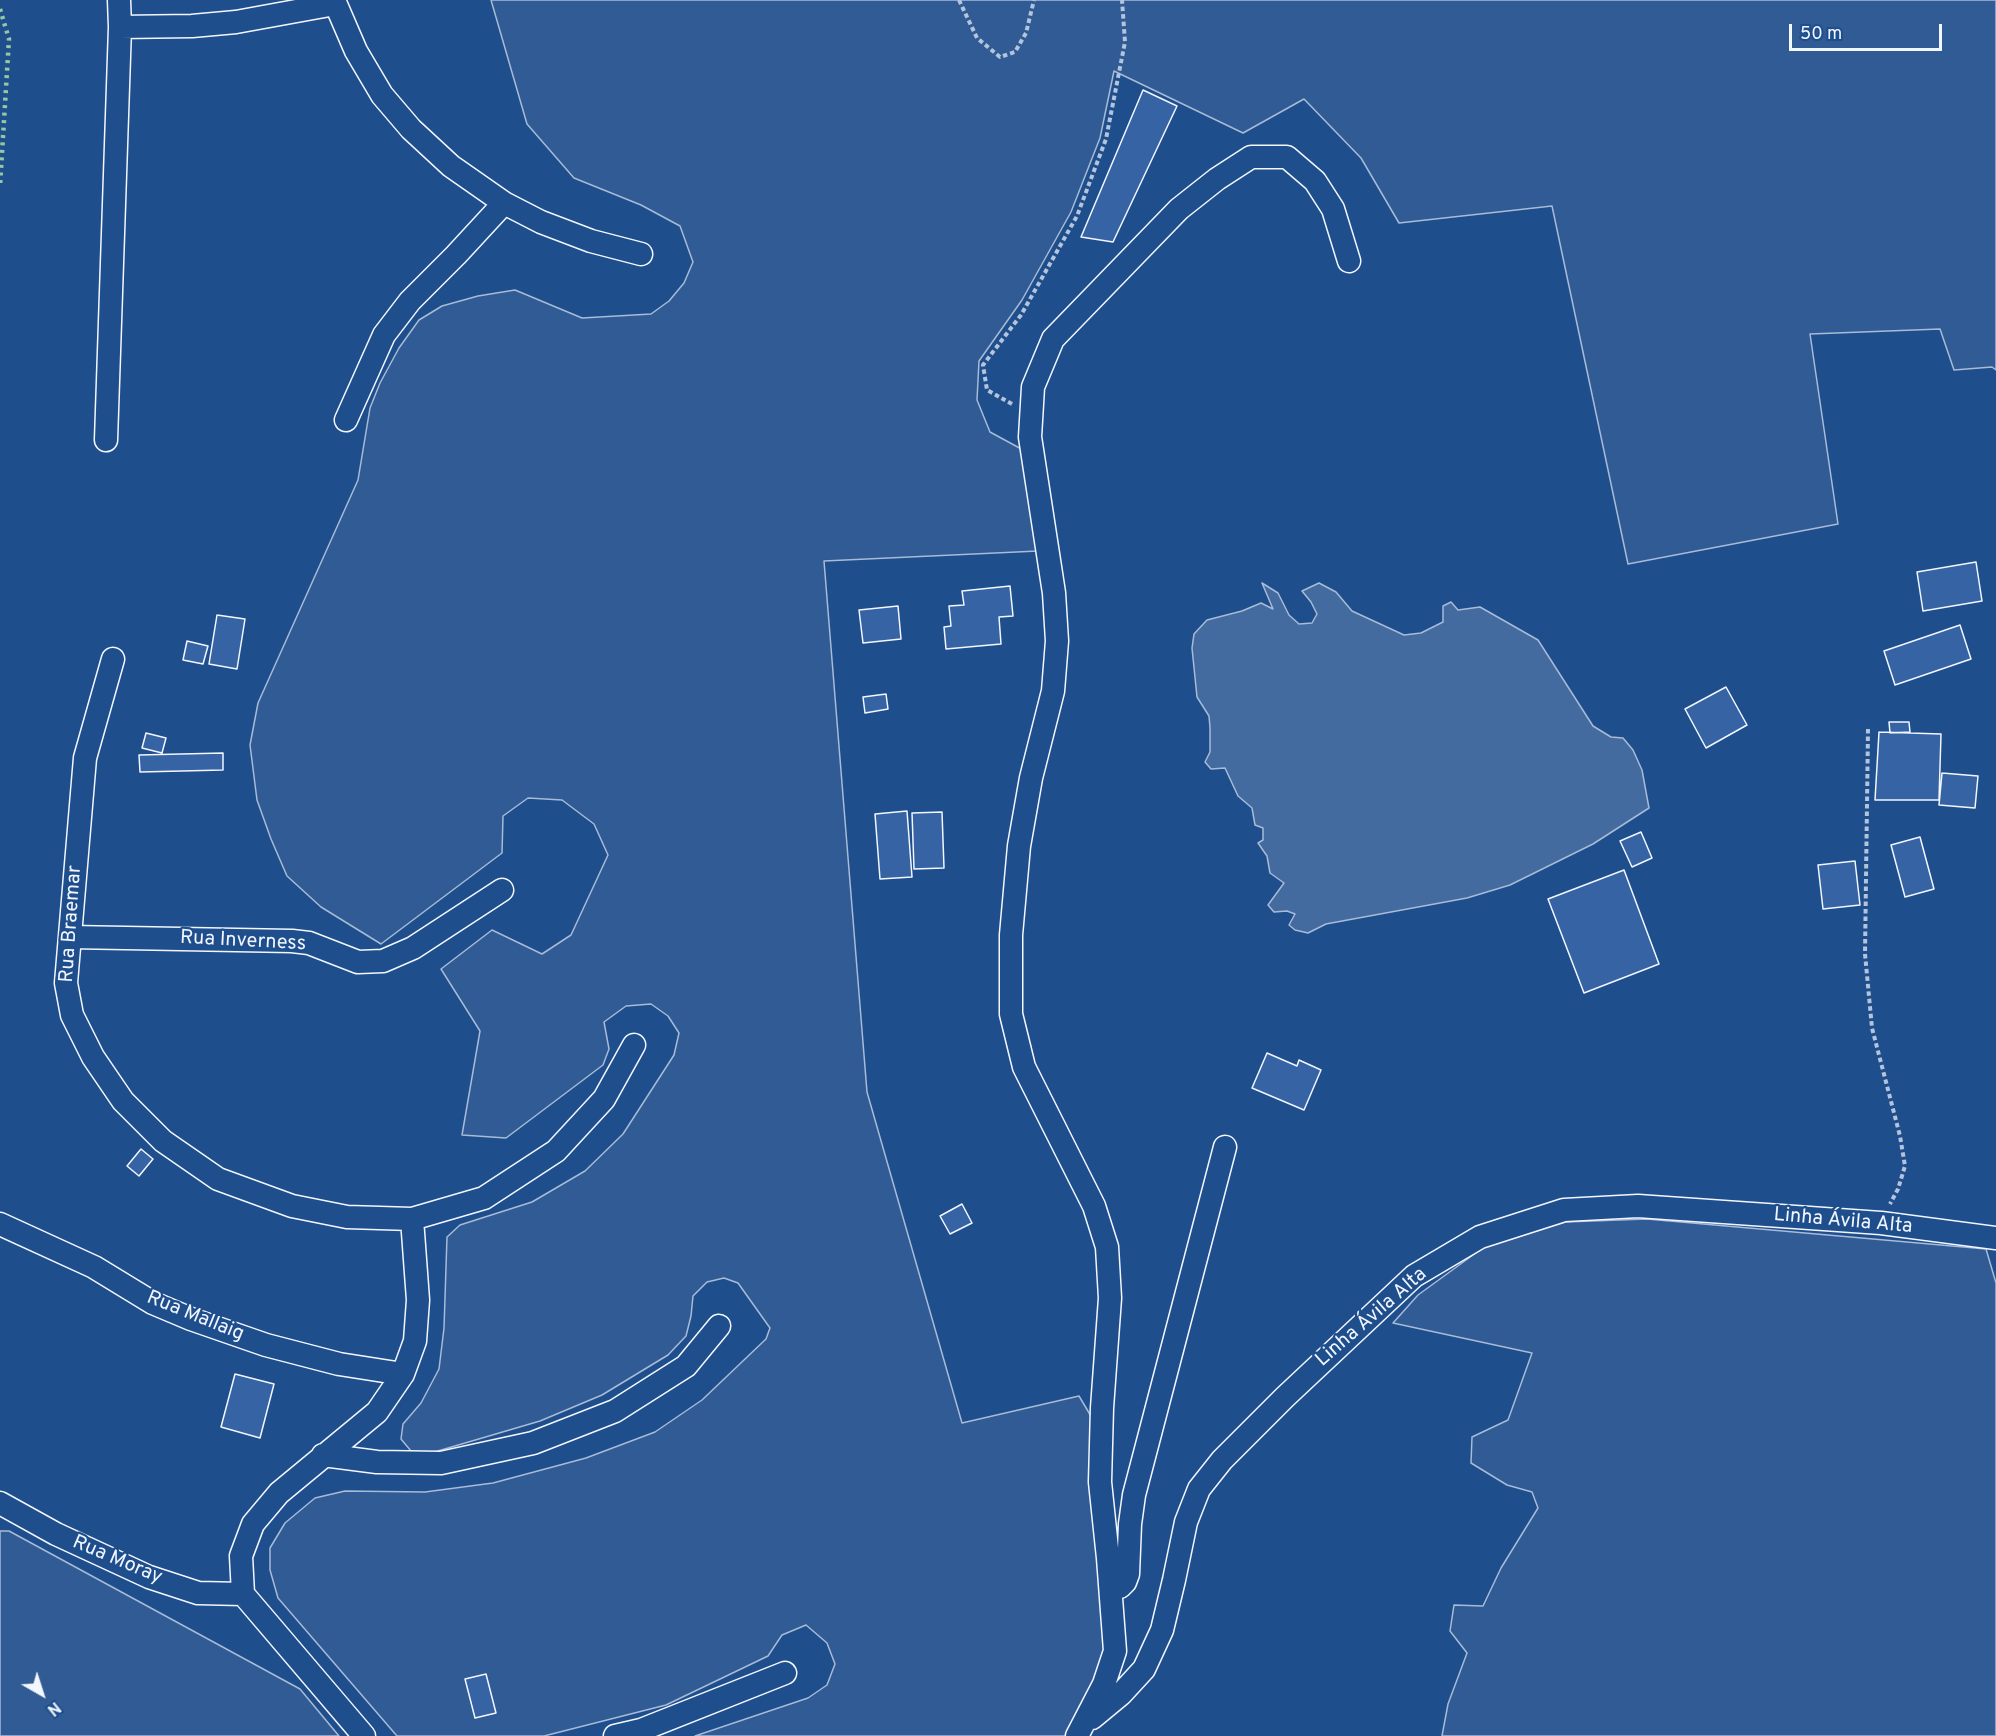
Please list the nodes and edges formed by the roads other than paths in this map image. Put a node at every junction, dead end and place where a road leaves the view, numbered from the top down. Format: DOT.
graph roads {
  1 [pos="119,0"];
  2 [pos="335,2"];
  3 [pos="120,27"];
  4 [pos="504,203"];
  5 [pos="641,255"];
  6 [pos="1349,261"];
  7 [pos="346,420"];
  8 [pos="106,440"];
  9 [pos="113,659"];
  10 [pos="502,890"];
  11 [pos="70,937"];
  12 [pos="634,1045"];
  13 [pos="1226,1147"];
  14 [pos="412,1219"];
  15 [pos="0,1224"];
  16 [pos="1996,1238"];
  17 [pos="719,1326"];
  18 [pos="403,1374"];
  19 [pos="323,1455"];
  20 [pos="0,1503"];
  21 [pos="1111,1588"];
  22 [pos="243,1594"];
  23 [pos="785,1673"];
  24 [pos="1080,1730"];
  25 [pos="364,1736"];
  26 [pos="615,1736"];
  1 -- 3 [label="street"];
  2 -- 3 [label="street"];
  2 -- 4 [label="street"];
  3 -- 8 [label="street"];
  4 -- 5 [label="street"];
  4 -- 7 [label="street"];
  6 -- 21 [label="street"];
  9 -- 11 [label="street, Rua Braemar"];
  10 -- 11 [label="street, Rua Inverness"];
  11 -- 14 [label="street, Rua Braemar"];
  12 -- 14 [label="street, Rua Braemar"];
  13 -- 21 [label="street"];
  14 -- 18 [label="street"];
  15 -- 18 [label="street, Rua Mallaig"];
  16 -- 24 [label="street, Linha Ávila Alta"];
  17 -- 19 [label="street"];
  18 -- 19 [label="street"];
  19 -- 22 [label="street"];
  20 -- 22 [label="street, Rua Moray"];
  21 -- 24 [label="street"];
  22 -- 25 [label="street"];
  23 -- 26 [label="street"];
}
